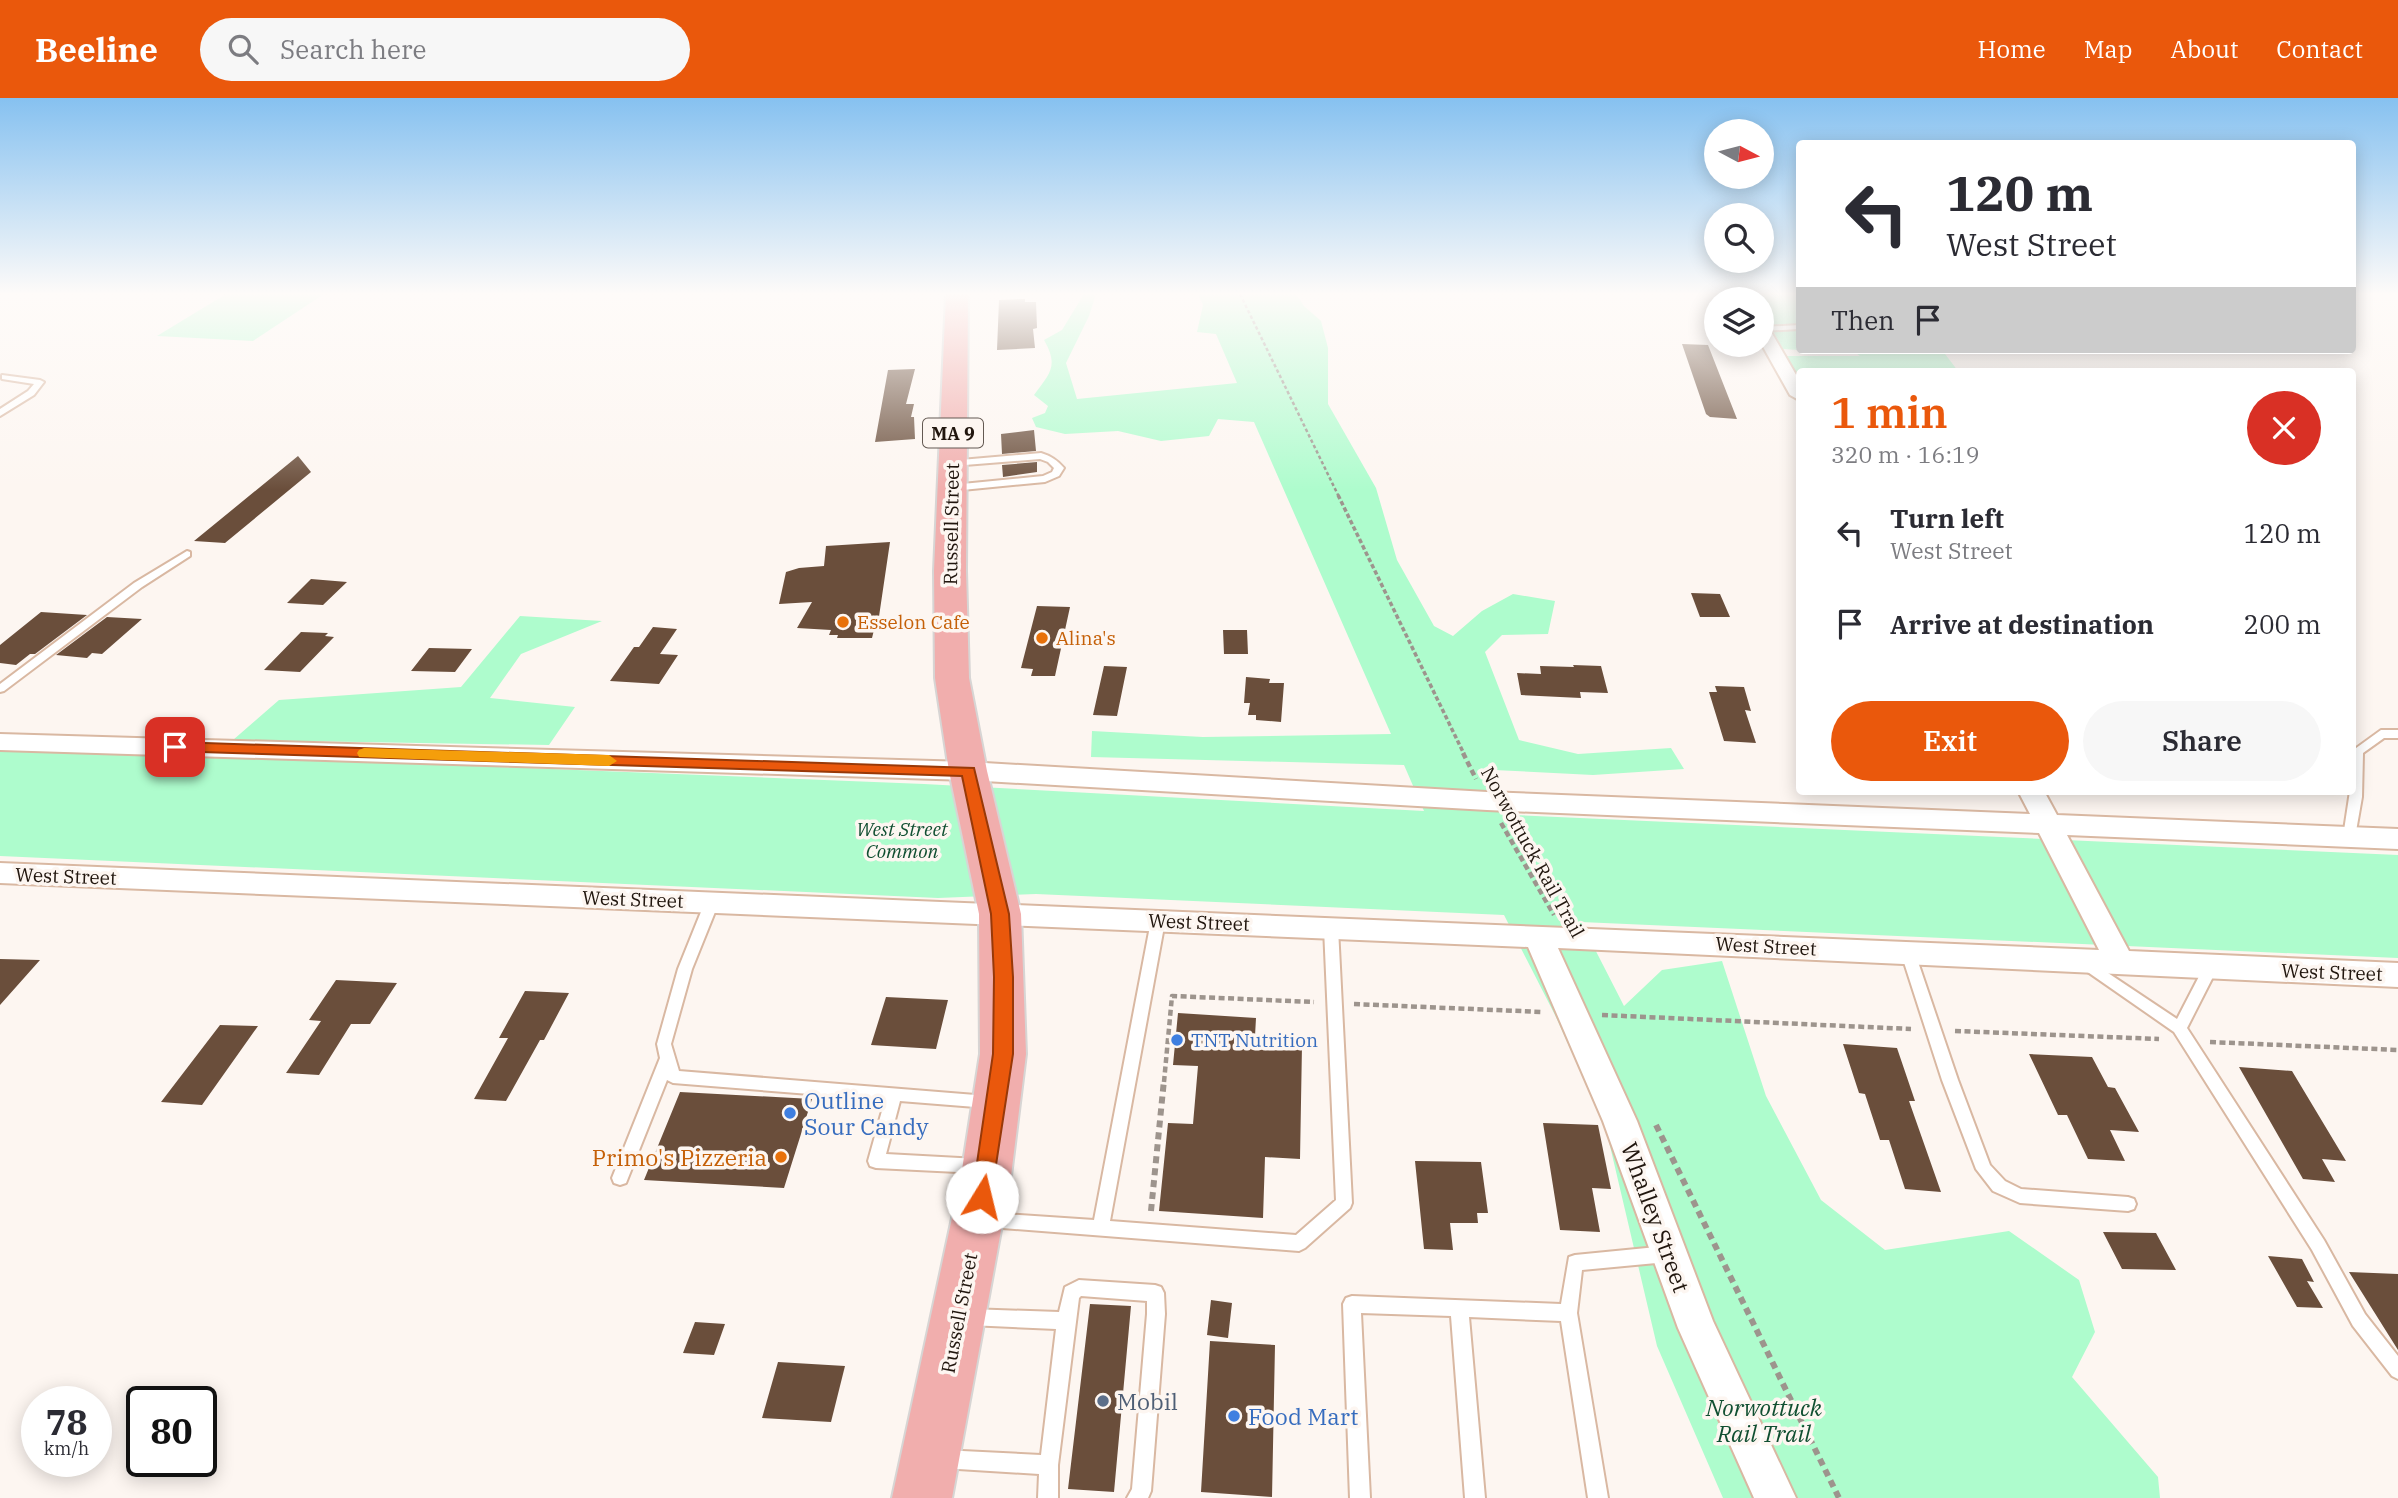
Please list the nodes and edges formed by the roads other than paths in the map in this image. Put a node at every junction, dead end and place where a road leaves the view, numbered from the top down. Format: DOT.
graph roads {
  1 [pos="955,359"];
  2 [pos="1779,359"];
  3 [pos="5,377"];
  4 [pos="1796,390"];
  5 [pos="0,413"];
  6 [pos="952,475"];
  7 [pos="187,554"];
  8 [pos="0,689"];
  9 [pos="2398,734"];
  10 [pos="0,742"];
  11 [pos="968,771"];
  12 [pos="2033,795"];
  13 [pos="2050,825"];
  14 [pos="2349,837"];
  15 [pos="2398,839"];
  16 [pos="0,873"];
  17 [pos="712,902"];
  18 [pos="1000,914"];
  19 [pos="1158,921"];
  20 [pos="1331,928"];
  21 [pos="1551,936"];
  22 [pos="1908,953"];
  23 [pos="2084,962"];
  24 [pos="2120,964"];
  25 [pos="2211,967"];
  26 [pos="2397,976"];
  27 [pos="2183,1034"];
  28 [pos="668,1058"];
  29 [pos="894,1094"];
  30 [pos="996,1103"];
  31 [pos="987,1166"];
  32 [pos="620,1178"];
  33 [pos="2128,1204"];
  34 [pos="978,1219"];
  35 [pos="1101,1228"];
  36 [pos="1668,1254"];
  37 [pos="1459,1307"];
  38 [pos="1568,1313"];
  39 [pos="958,1316"];
  40 [pos="1066,1321"];
  41 [pos="2398,1370"];
  42 [pos="1049,1465"];
  43 [pos="926,1478"];
  44 [pos="1048,1498"];
  45 [pos="1137,1498"];
  46 [pos="1360,1498"];
  47 [pos="1475,1498"];
  48 [pos="1598,1498"];
  49 [pos="1775,1498"];
  1 -- 6 [label="highway, Russell Street / MA 9"];
  2 -- 4 [label="street"];
  3 -- 5 [label="lane"];
  6 -- 6 [label="lane"];
  6 -- 11 [label="highway, Russell Street / MA 9"];
  7 -- 8 [label="lane"];
  9 -- 14 [label="lane"];
  10 -- 11 [label="street"];
  11 -- 13 [label="street"];
  11 -- 18 [label="highway, Russell Street / MA 9"];
  12 -- 13 [label="street"];
  13 -- 14 [label="street"];
  13 -- 24 [label="street"];
  14 -- 15 [label="street"];
  16 -- 17 [label="street, West Street"];
  17 -- 18 [label="street, West Street"];
  17 -- 28 [label="lane"];
  18 -- 19 [label="street, West Street"];
  18 -- 30 [label="highway, Russell Street / MA 9"];
  19 -- 20 [label="street, West Street"];
  19 -- 35 [label="lane"];
  20 -- 21 [label="street, West Street"];
  20 -- 35 [label="lane"];
  21 -- 22 [label="street, West Street"];
  21 -- 36 [label="street, Whalley Street"];
  22 -- 23 [label="street, West Street"];
  22 -- 33 [label="lane"];
  23 -- 24 [label="street, West Street"];
  23 -- 27 [label="lane"];
  24 -- 25 [label="street, West Street"];
  25 -- 26 [label="street, West Street"];
  25 -- 27 [label="lane"];
  27 -- 41 [label="lane"];
  28 -- 29 [label="lane"];
  28 -- 32 [label="lane"];
  29 -- 30 [label="lane"];
  29 -- 31 [label="lane"];
  30 -- 31 [label="highway, Russell Street / MA 9"];
  31 -- 34 [label="highway, Russell Street / MA 9"];
  34 -- 35 [label="lane"];
  34 -- 39 [label="highway, Russell Street / MA 9"];
  36 -- 38 [label="lane"];
  36 -- 49 [label="street, Whalley Street"];
  37 -- 38 [label="lane"];
  37 -- 46 [label="lane"];
  37 -- 47 [label="lane"];
  38 -- 48 [label="lane"];
  39 -- 40 [label="lane"];
  39 -- 43 [label="highway, Russell Street / MA 9"];
  40 -- 42 [label="lane"];
  40 -- 45 [label="lane"];
  42 -- 43 [label="lane"];
  42 -- 44 [label="lane"];
}
